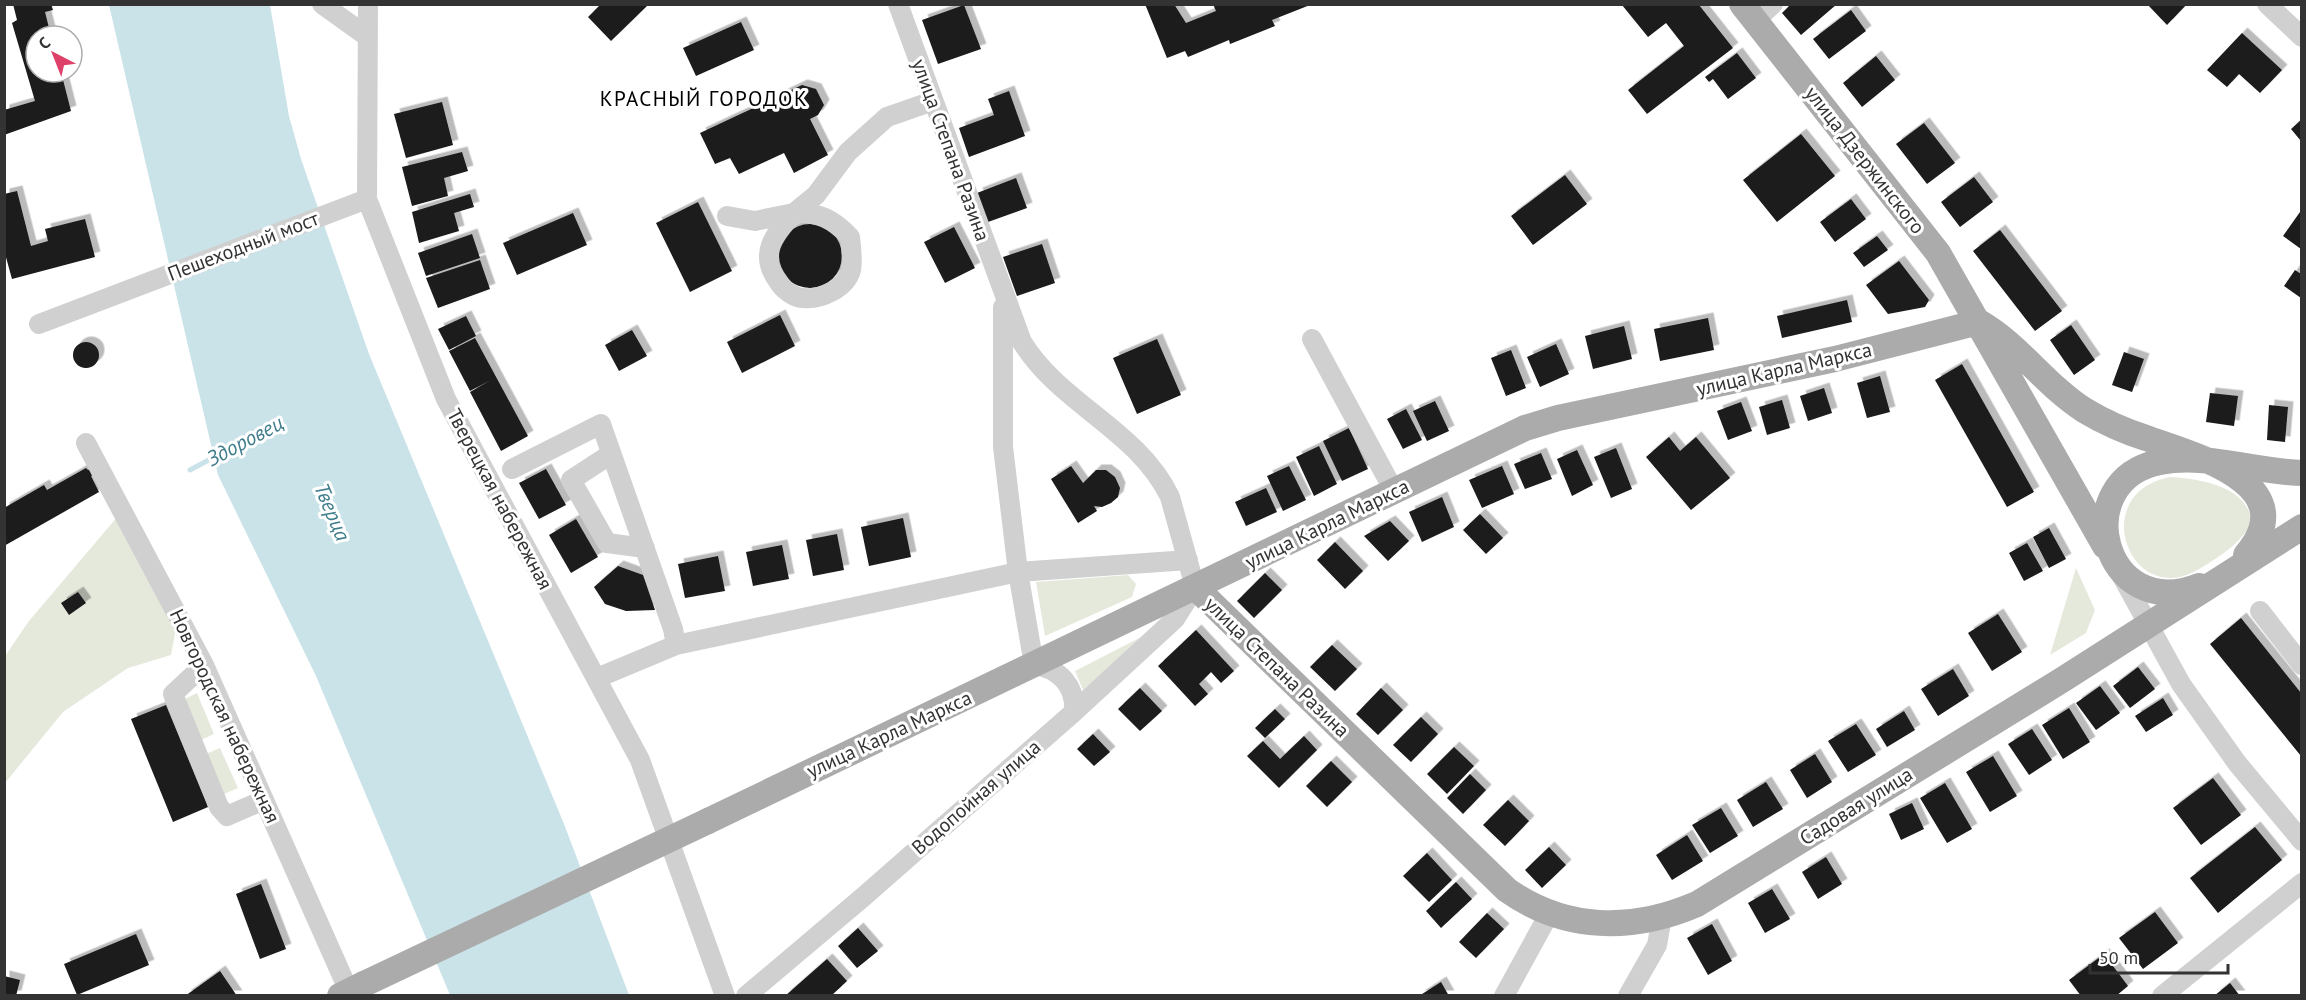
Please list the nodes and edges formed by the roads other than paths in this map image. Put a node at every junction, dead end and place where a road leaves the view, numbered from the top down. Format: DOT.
graph roads {
  1 [pos="322,4"];
  2 [pos="368,4"];
  3 [pos="898,4"];
  4 [pos="2267,4"];
  5 [pos="1757,10"];
  6 [pos="368,37"];
  7 [pos="2301,37"];
  8 [pos="933,101"];
  9 [pos="361,201"];
  10 [pos="794,213"];
  11 [pos="727,216"];
  12 [pos="1003,295"];
  13 [pos="1979,322"];
  14 [pos="39,324"];
  15 [pos="1312,339"];
  16 [pos="86,443"];
  17 [pos="611,454"];
  18 [pos="2215,462"];
  19 [pos="512,469"];
  20 [pos="2301,473"];
  21 [pos="1394,491"];
  22 [pos="2301,527"];
  23 [pos="645,548"];
  24 [pos="2111,556"];
  25 [pos="1188,560"];
  26 [pos="1018,572"];
  27 [pos="2222,577"];
  28 [pos="1196,587"];
  29 [pos="2260,612"];
  30 [pos="2147,625"];
  31 [pos="675,645"];
  32 [pos="204,665"];
  33 [pos="1034,665"];
  34 [pos="2301,665"];
  35 [pos="597,678"];
  36 [pos="1074,711"];
  37 [pos="264,800"];
  38 [pos="2299,835"];
  39 [pos="2301,883"];
  40 [pos="1549,914"];
  41 [pos="1662,918"];
  42 [pos="351,992"];
  43 [pos="725,996"];
  44 [pos="746,996"];
  45 [pos="1504,996"];
  46 [pos="1628,996"];
  47 [pos="2162,996"];
  1 -- 6 [label="street"];
  2 -- 6 [label="street, Тверецкая набережная"];
  3 -- 8 [label="street, улица Степана Разина"];
  4 -- 7 [label="street"];
  5 -- 13 [label="main road, улица Дзержинского"];
  6 -- 9 [label="street, Тверецкая набережная"];
  8 -- 10 [label="street"];
  8 -- 12 [label="street, улица Степана Разина"];
  9 -- 14 [label="street, Пешеходный мост"];
  9 -- 35 [label="street, Тверецкая набережная"];
  10 -- 10 [label="street"];
  10 -- 11 [label="street"];
  12 -- 25 [label="street, улица Степана Разина"];
  12 -- 26 [label="street, улица Степана Разина"];
  13 -- 18 [label="main road"];
  13 -- 21 [label="main road, улица Карла Маркса"];
  13 -- 24 [label="main road, улица Дзержинского"];
  15 -- 21 [label="street"];
  16 -- 32 [label="street, Новгородская набережная"];
  17 -- 19 [label="street"];
  17 -- 23 [label="street"];
  17 -- 23 [label="street"];
  18 -- 20 [label="main road"];
  18 -- 24 [label="main road"];
  18 -- 27 [label="main road"];
  21 -- 28 [label="main road, улица Карла Маркса"];
  22 -- 27 [label="main road"];
  23 -- 31 [label="street"];
  24 -- 27 [label="main road"];
  24 -- 30 [label="street"];
  25 -- 26 [label="street"];
  25 -- 28 [label="street, улица Степана Разина"];
  26 -- 31 [label="street"];
  26 -- 33 [label="street, улица Степана Разина"];
  27 -- 30 [label="main road, Садовая улица"];
  28 -- 33 [label="main road, улица Карла Маркса"];
  28 -- 36 [label="street, Водопойная улица"];
  28 -- 40 [label="main road, улица Степана Разина"];
  29 -- 34 [label="street"];
  30 -- 38 [label="street"];
  30 -- 41 [label="main road, Садовая улица"];
  31 -- 35 [label="street"];
  32 -- 37 [label="street, Новгородская набережная"];
  32 -- 37 [label="street"];
  33 -- 36 [label="street"];
  33 -- 42 [label="main road, улица Карла Маркса, bridge"];
  35 -- 43 [label="street, Тверецкая набережная"];
  36 -- 44 [label="street, Водопойная улица"];
  37 -- 42 [label="street, Новгородская набережная"];
  39 -- 47 [label="street"];
  40 -- 41 [label="main road, Садовая улица"];
  40 -- 45 [label="street"];
  41 -- 46 [label="street"];
}
